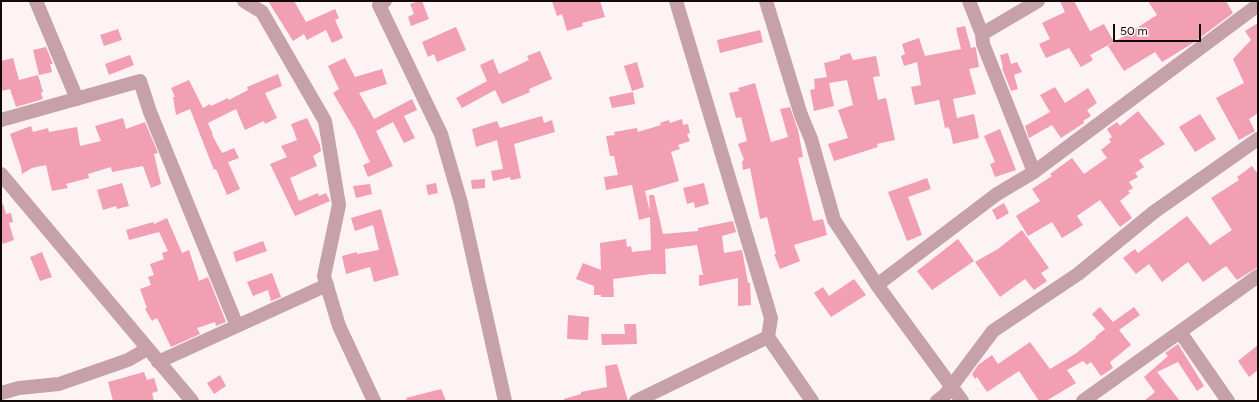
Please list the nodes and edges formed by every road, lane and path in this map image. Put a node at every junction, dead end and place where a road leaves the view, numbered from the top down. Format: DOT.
graph roads {
  1 [pos="36,1"];
  2 [pos="244,1"];
  3 [pos="385,1"];
  4 [pos="676,1"];
  5 [pos="766,1"];
  6 [pos="970,1"];
  7 [pos="1038,1"];
  8 [pos="1258,5"];
  9 [pos="262,6"];
  10 [pos="982,34"];
  11 [pos="77,99"];
  12 [pos="1,120"];
  13 [pos="1258,139"];
  14 [pos="1034,172"];
  15 [pos="1,174"];
  16 [pos="1258,276"];
  17 [pos="327,285"];
  18 [pos="877,285"];
  19 [pos="237,326"];
  20 [pos="1180,332"];
  21 [pos="768,337"];
  22 [pos="147,349"];
  23 [pos="158,362"];
  24 [pos="950,387"];
  25 [pos="1,393"];
  26 [pos="1087,400"];
  27 [pos="192,401"];
  28 [pos="374,401"];
  29 [pos="505,401"];
  30 [pos="636,401"];
  31 [pos="811,401"];
  32 [pos="937,401"];
  33 [pos="962,401"];
  34 [pos="1228,401"];
  1 -- 11 [label="street"];
  2 -- 9 [label="street"];
  3 -- 29 [label="street"];
  4 -- 21 [label="street"];
  5 -- 18 [label="street"];
  6 -- 10 [label="street"];
  7 -- 10 [label="street"];
  8 -- 14 [label="street"];
  9 -- 17 [label="street"];
  10 -- 14 [label="street"];
  11 -- 12 [label="street"];
  11 -- 19 [label="street"];
  13 -- 24 [label="street"];
  14 -- 18 [label="street"];
  15 -- 22 [label="street"];
  16 -- 20 [label="street"];
  17 -- 19 [label="street"];
  17 -- 28 [label="street"];
  18 -- 24 [label="street"];
  19 -- 23 [label="street"];
  20 -- 26 [label="street"];
  20 -- 34 [label="street"];
  21 -- 30 [label="street"];
  21 -- 31 [label="street"];
  22 -- 23 [label="street"];
  22 -- 25 [label="street"];
  23 -- 27 [label="street"];
  24 -- 32 [label="street"];
  24 -- 33 [label="street"];
}
